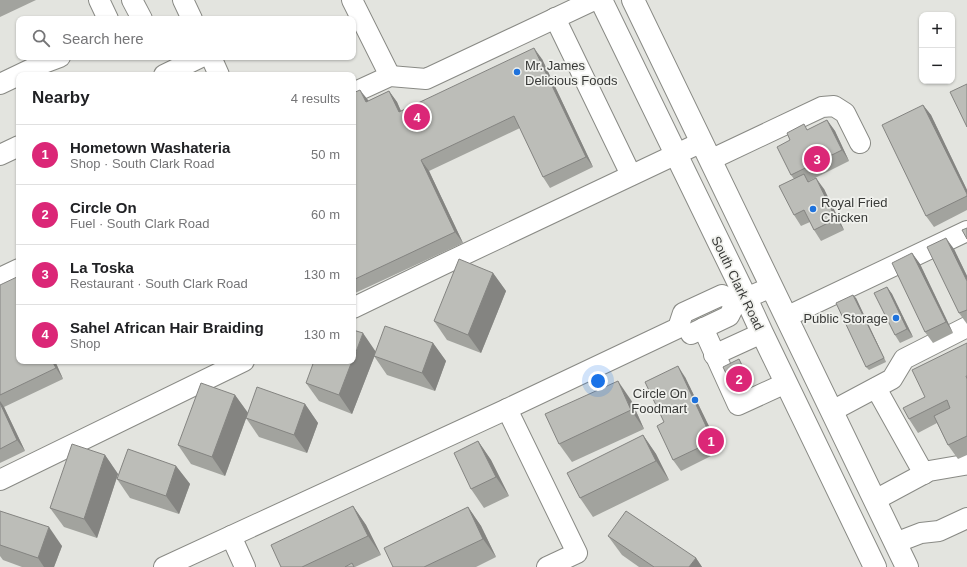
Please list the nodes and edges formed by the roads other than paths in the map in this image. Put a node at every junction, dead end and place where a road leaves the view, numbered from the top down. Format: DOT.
graph roads {
  1 [pos="99,0"];
  2 [pos="132,0"];
  3 [pos="182,0"];
  4 [pos="352,0"];
  5 [pos="594,0"];
  6 [pos="601,0"];
  7 [pos="633,0"];
  8 [pos="107,16"];
  9 [pos="140,16"];
  10 [pos="190,16"];
  11 [pos="555,18"];
  12 [pos="52,60"];
  13 [pos="195,60"];
  14 [pos="212,60"];
  15 [pos="25,72"];
  16 [pos="170,72"];
  17 [pos="218,72"];
  18 [pos="16,76"];
  19 [pos="390,76"];
  20 [pos="0,84"];
  21 [pos="356,92"];
  22 [pos="860,143"];
  23 [pos="16,147"];
  24 [pos="706,151"];
  25 [pos="675,154"];
  26 [pos="0,155"];
  27 [pos="632,175"];
  28 [pos="967,231"];
  29 [pos="16,270"];
  30 [pos="0,278"];
  31 [pos="772,287"];
  32 [pos="741,300"];
  33 [pos="356,307"];
  34 [pos="786,317"];
  35 [pos="678,328"];
  36 [pos="703,328"];
  37 [pos="967,328"];
  38 [pos="762,333"];
  39 [pos="714,355"];
  40 [pos="238,364"];
  41 [pos="786,382"];
  42 [pos="876,388"];
  43 [pos="507,409"];
  44 [pos="832,411"];
  45 [pos="967,463"];
  46 [pos="924,474"];
  47 [pos="0,480"];
  48 [pos="875,500"];
  49 [pos="967,518"];
  50 [pos="231,536"];
  51 [pos="895,543"];
  52 [pos="580,560"];
  53 [pos="164,567"];
  54 [pos="245,567"];
  55 [pos="547,567"];
  56 [pos="875,567"];
  57 [pos="907,567"];
  1 -- 8 [label="lane"];
  2 -- 9 [label="lane"];
  3 -- 10 [label="lane"];
  4 -- 19 [label="lane"];
  5 -- 11 [label="lane"];
  6 -- 25 [label="main road, South Clark Road"];
  7 -- 24 [label="main road"];
  11 -- 19 [label="lane"];
  11 -- 27 [label="lane"];
  12 -- 15 [label="lane"];
  13 -- 16 [label="lane"];
  14 -- 17 [label="lane"];
  18 -- 20 [label="lane"];
  19 -- 21 [label="lane"];
  22 -- 24 [label="lane"];
  23 -- 26 [label="lane"];
  24 -- 25 [label="lane"];
  24 -- 31 [label="main road"];
  25 -- 27 [label="lane"];
  25 -- 32 [label="main road, South Clark Road"];
  27 -- 33 [label="lane"];
  28 -- 34 [label="lane"];
  29 -- 30 [label="lane"];
  31 -- 32 [label="lane"];
  31 -- 34 [label="main road"];
  32 -- 35 [label="lane"];
  32 -- 36 [label="lane"];
  32 -- 38 [label="main road, South Clark Road"];
  34 -- 44 [label="main road"];
  35 -- 36 [label="lane"];
  35 -- 43 [label="lane"];
  36 -- 39 [label="lane"];
  37 -- 42 [label="lane"];
  38 -- 39 [label="lane"];
  38 -- 41 [label="main road, South Clark Road"];
  39 -- 41 [label="lane"];
  40 -- 47 [label="lane"];
  41 -- 56 [label="main road, South Clark Road"];
  42 -- 44 [label="lane"];
  42 -- 46 [label="lane"];
  43 -- 50 [label="lane"];
  43 -- 52 [label="lane"];
  44 -- 48 [label="main road"];
  45 -- 46 [label="lane"];
  46 -- 48 [label="lane"];
  48 -- 51 [label="main road"];
  49 -- 51 [label="lane"];
  50 -- 53 [label="lane"];
  50 -- 54 [label="lane"];
  51 -- 57 [label="main road"];
  52 -- 55 [label="lane"];
}
